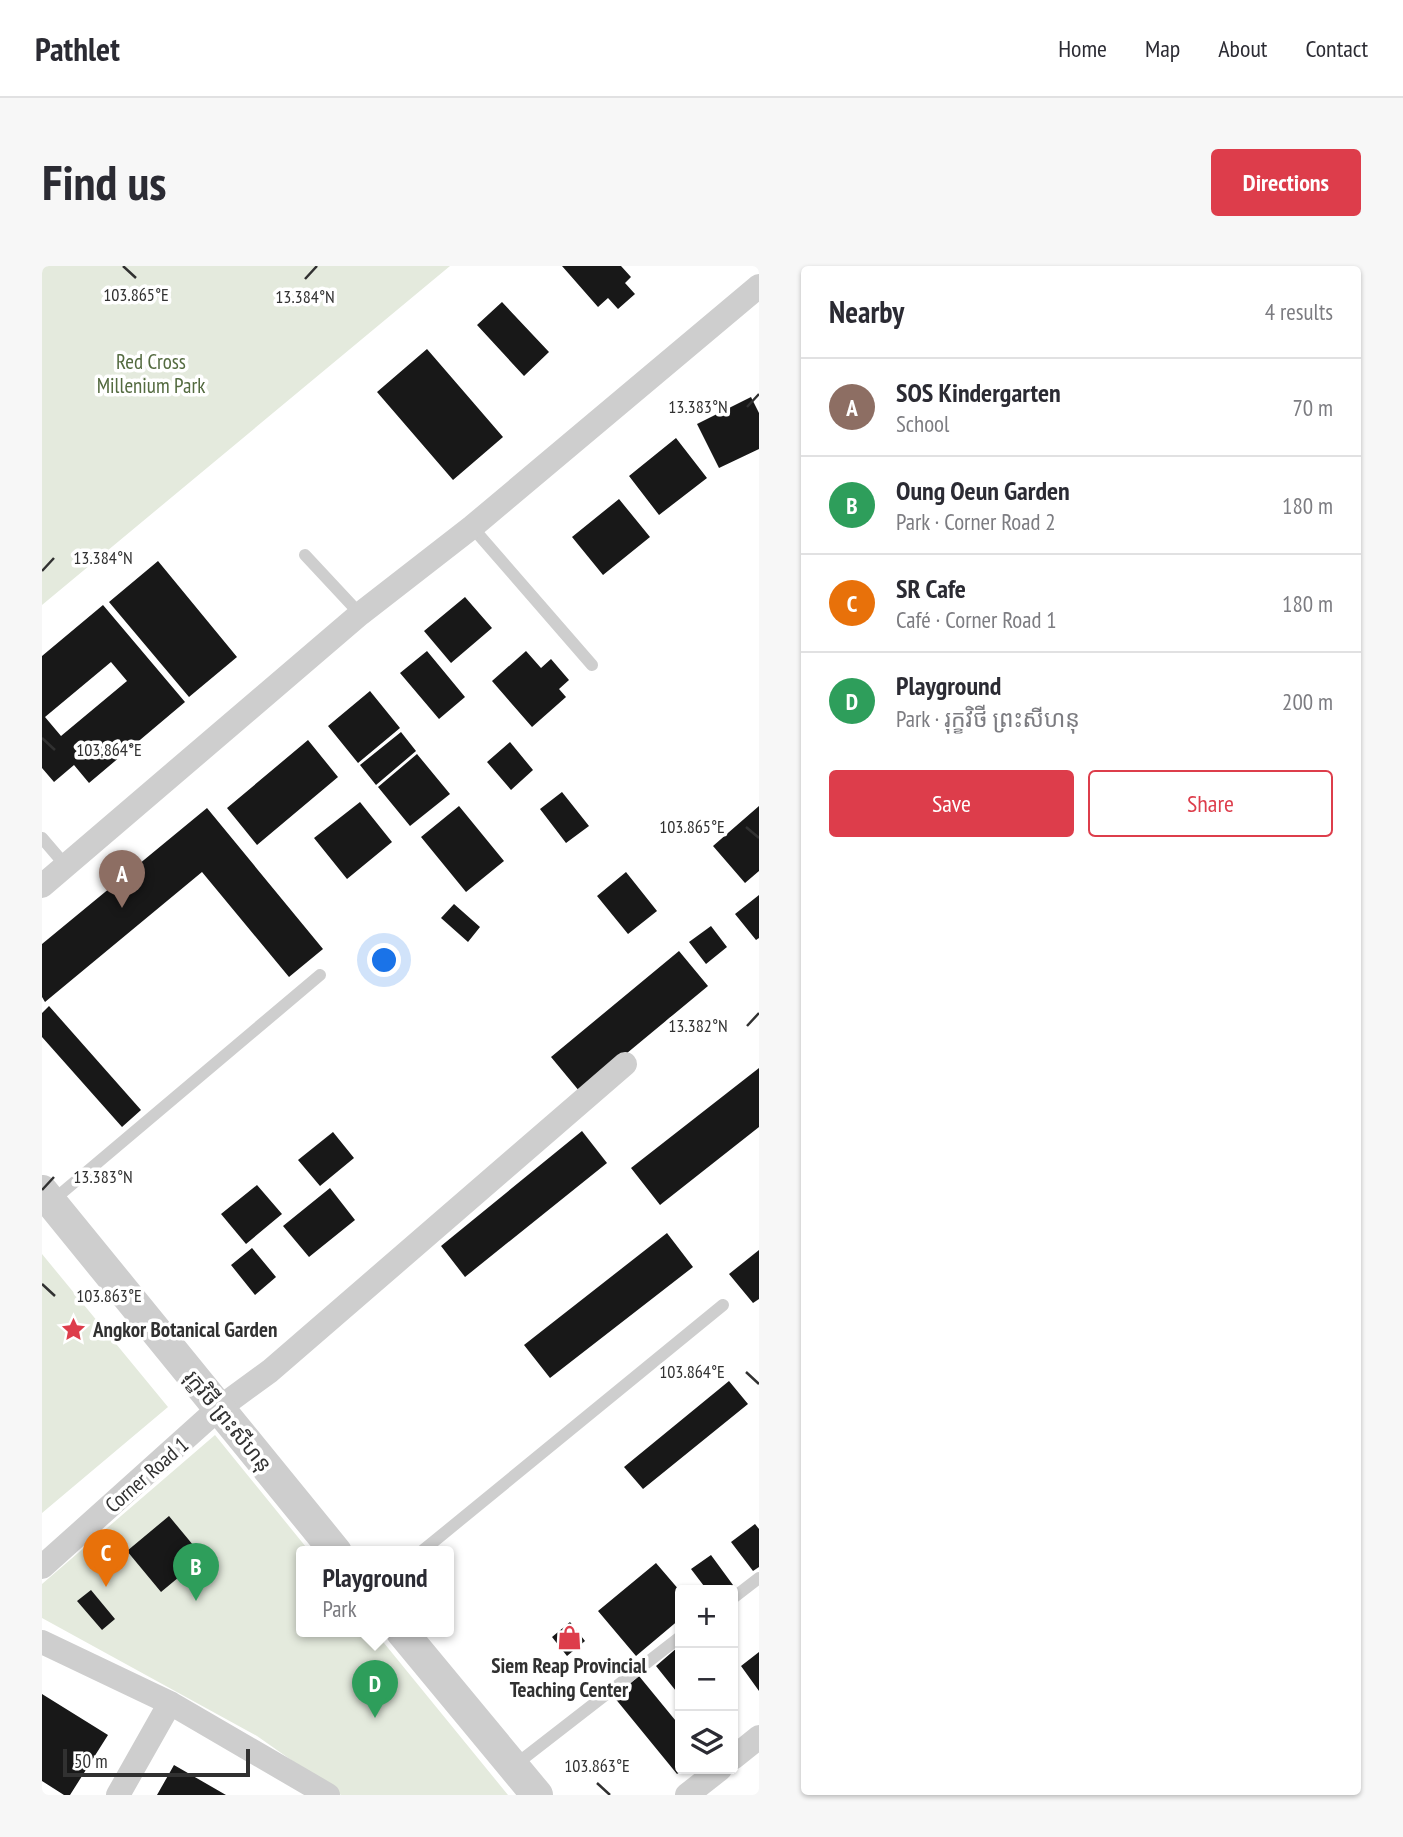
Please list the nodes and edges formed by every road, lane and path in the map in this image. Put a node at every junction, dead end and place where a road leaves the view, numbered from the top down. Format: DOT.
graph roads {
  1 [pos="759,286"];
  2 [pos="472,527"];
  3 [pos="305,555"];
  4 [pos="360,614"];
  5 [pos="592,665"];
  6 [pos="42,838"];
  7 [pos="66,866"];
  8 [pos="42,886"];
  9 [pos="320,975"];
  10 [pos="625,1064"];
  11 [pos="46,1196"];
  12 [pos="723,1305"];
  13 [pos="218,1409"];
  14 [pos="331,1546"];
  15 [pos="429,1546"];
  16 [pos="42,1567"];
  17 [pos="759,1578"];
  18 [pos="738,1594"];
  19 [pos="406,1637"];
  20 [pos="675,1641"];
  21 [pos="42,1642"];
  22 [pos="170,1703"];
  23 [pos="759,1737"];
  24 [pos="738,1754"];
  25 [pos="513,1766"];
  26 [pos="714,1774"];
  27 [pos="118,1795"];
  28 [pos="328,1795"];
  29 [pos="537,1795"];
  30 [pos="688,1795"];
  1 -- 2 [label="street"];
  2 -- 4 [label="street"];
  2 -- 5 [label="lane"];
  3 -- 4 [label="lane"];
  4 -- 7 [label="street"];
  6 -- 7 [label="lane"];
  7 -- 8 [label="street"];
  9 -- 11 [label="lane"];
  10 -- 13 [label="street, Corner Road 1"];
  11 -- 13 [label="street, រុក្ខវិថី ព្រះសីហនុ"];
  12 -- 15 [label="lane"];
  13 -- 14 [label="street, រុក្ខវិថី ព្រះសីហនុ"];
  13 -- 16 [label="street, Corner Road 1"];
  17 -- 18 [label="lane"];
  19 -- 25 [label="street"];
  20 -- 25 [label="lane"];
  21 -- 22 [label="street"];
  22 -- 27 [label="street"];
  22 -- 28 [label="street"];
  23 -- 24 [label="street"];
  25 -- 29 [label="street"];
  26 -- 30 [label="street"];
}
